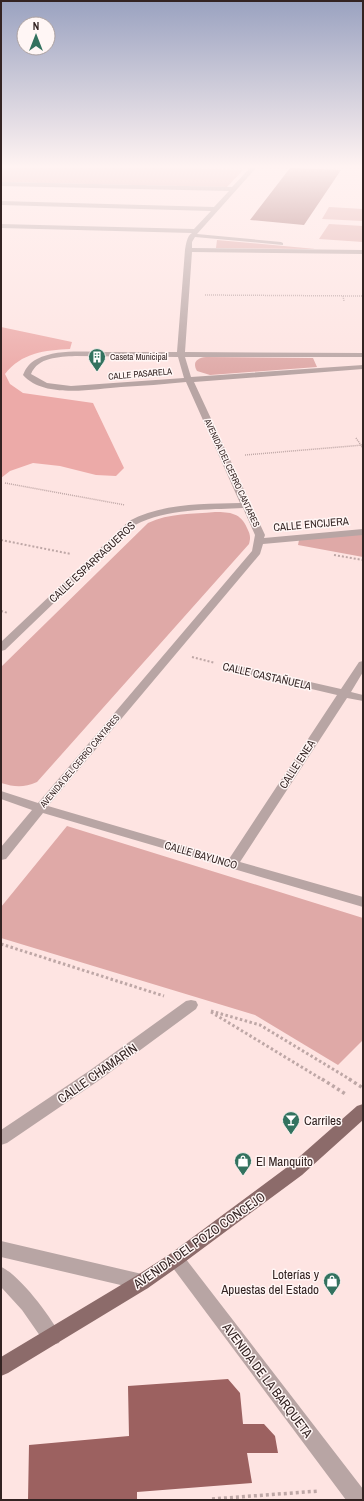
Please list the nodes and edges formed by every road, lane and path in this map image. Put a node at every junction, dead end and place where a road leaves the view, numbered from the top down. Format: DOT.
graph roads {
  1 [pos="191,238"];
  2 [pos="239,238"];
  3 [pos="188,250"];
  4 [pos="363,252"];
  5 [pos="248,292"];
  6 [pos="184,295"];
  7 [pos="249,296"];
  8 [pos="343,296"];
  9 [pos="363,296"];
  10 [pos="344,301"];
  11 [pos="181,354"];
  12 [pos="363,355"];
  13 [pos="363,367"];
  14 [pos="189,380"];
  15 [pos="356,438"];
  16 [pos="362,445"];
  17 [pos="363,448"];
  18 [pos="224,457"];
  19 [pos="5,483"];
  20 [pos="127,505"];
  21 [pos="246,505"];
  22 [pos="363,532"];
  23 [pos="1,540"];
  24 [pos="260,541"];
  25 [pos="94,559"];
  26 [pos="1,648"];
  27 [pos="172,652"];
  28 [pos="363,664"];
  29 [pos="235,668"];
  30 [pos="342,694"];
  31 [pos="363,698"];
  32 [pos="1,795"];
  33 [pos="40,808"];
  34 [pos="1,856"];
  35 [pos="232,864"];
  36 [pos="363,902"];
  37 [pos="191,1005"];
  38 [pos="207,1010"];
  39 [pos="363,1088"];
  40 [pos="363,1110"];
  41 [pos="1,1138"];
  42 [pos="1,1249"];
  43 [pos="176,1259"];
  44 [pos="1,1275"];
  45 [pos="142,1282"];
  46 [pos="52,1337"];
  47 [pos="1,1367"];
  48 [pos="355,1494"];
  49 [pos="212,1500"];
  1 -- 3 [label="street, AVENIDA DEL CERRO CANTARES"];
  2 -- 4 [label="street"];
  3 -- 4 [label="street"];
  3 -- 6 [label="street, AVENIDA DEL CERRO CANTARES"];
  5 -- 7 [label="path"];
  6 -- 7 [label="path"];
  6 -- 11 [label="street, AVENIDA DEL CERRO CANTARES"];
  7 -- 8 [label="path"];
  8 -- 9 [label="path"];
  8 -- 10 [label="path"];
  11 -- 12 [label="street, CALLE PASARELA"];
  11 -- 14 [label="street, AVENIDA DEL CERRO CANTARES"];
  11 -- 14 [label="street, CALLE PASARELA"];
  13 -- 14 [label="street, CALLE PASARELA"];
  14 -- 18 [label="street, AVENIDA DEL CERRO CANTARES"];
  15 -- 16 [label="path"];
  16 -- 17 [label="path"];
  16 -- 18 [label="path"];
  18 -- 21 [label="street, AVENIDA DEL CERRO CANTARES"];
  19 -- 20 [label="path"];
  21 -- 24 [label="street, AVENIDA DEL CERRO CANTARES"];
  21 -- 25 [label="street, CALLE ESPARRAGUEROS"];
  22 -- 24 [label="street, CALLE ENCIJERA"];
  23 -- 25 [label="path"];
  24 -- 27 [label="street, AVENIDA DEL CERRO CANTARES"];
  25 -- 26 [label="street, CALLE ESPARRAGUEROS"];
  27 -- 29 [label="path, CALLE CASTAÑUELA"];
  27 -- 33 [label="street, AVENIDA DEL CERRO CANTARES"];
  28 -- 30 [label="street, CALLE ENEA"];
  29 -- 30 [label="street, CALLE CASTAÑUELA"];
  30 -- 31 [label="street, CALLE CASTAÑUELA"];
  30 -- 35 [label="street, CALLE ENEA"];
  32 -- 33 [label="street"];
  33 -- 34 [label="street, AVENIDA DEL CERRO CANTARES"];
  33 -- 35 [label="street, CALLE BAYUNCO"];
  35 -- 36 [label="street, CALLE BAYUNCO"];
  37 -- 41 [label="street, CALLE CHAMARÍN"];
  38 -- 39 [label="path"];
  40 -- 43 [label="main road, AVENIDA DEL POZO CONCEJO"];
  42 -- 45 [label="street"];
  43 -- 45 [label="main road, AVENIDA DEL POZO CONCEJO"];
  43 -- 48 [label="street, AVENIDA DE LA BARQUETA"];
  44 -- 46 [label="street"];
  45 -- 46 [label="main road, AVENIDA DEL POZO CONCEJO"];
  46 -- 47 [label="main road, AVENIDA DEL POZO CONCEJO"];
  48 -- 49 [label="path"];
}
